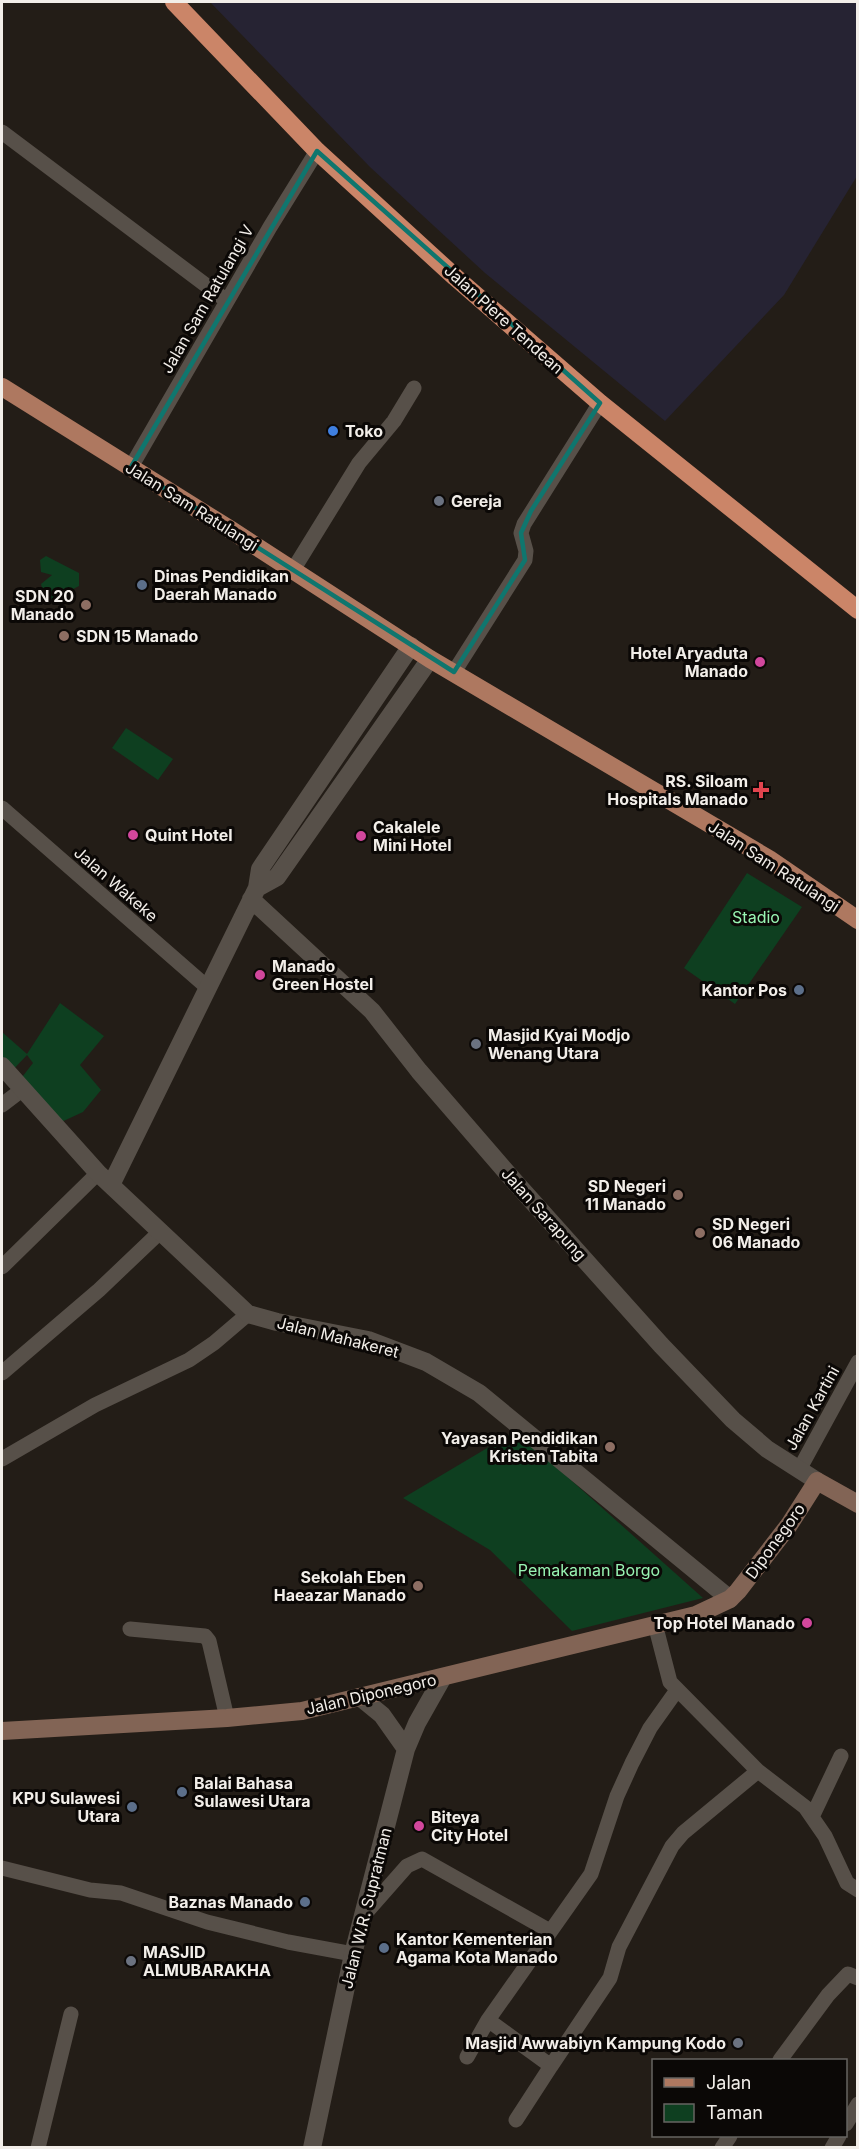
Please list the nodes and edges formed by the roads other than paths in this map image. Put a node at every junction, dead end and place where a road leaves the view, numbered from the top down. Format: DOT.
graph roads {
  1 [pos="174,2"];
  2 [pos="2,132"];
  3 [pos="317,151"];
  4 [pos="227,301"];
  5 [pos="2,387"];
  6 [pos="414,387"];
  7 [pos="600,403"];
  8 [pos="131,467"];
  9 [pos="293,570"];
  10 [pos="858,610"];
  11 [pos="411,646"];
  12 [pos="430,659"];
  13 [pos="397,669"];
  14 [pos="454,672"];
  15 [pos="414,680"];
  16 [pos="2,808"];
  17 [pos="753,846"];
  18 [pos="254,894"];
  19 [pos="858,911"];
  20 [pos="858,920"];
  21 [pos="208,988"];
  22 [pos="2,1066"];
  23 [pos="23,1089"];
  24 [pos="2,1105"];
  25 [pos="105,1179"];
  26 [pos="161,1231"];
  27 [pos="2,1267"];
  28 [pos="248,1314"];
  29 [pos="858,1362"];
  30 [pos="2,1373"];
  31 [pos="2,1459"];
  32 [pos="799,1470"];
  33 [pos="817,1480"];
  34 [pos="858,1503"];
  35 [pos="730,1599"];
  36 [pos="655,1624"];
  37 [pos="130,1629"];
  38 [pos="443,1677"];
  39 [pos="677,1690"];
  40 [pos="360,1697"];
  41 [pos="227,1718"];
  42 [pos="2,1731"];
  43 [pos="406,1749"];
  44 [pos="841,1756"];
  45 [pos="758,1771"];
  46 [pos="812,1817"];
  47 [pos="2,1868"];
  48 [pos="858,1890"];
  49 [pos="363,1916"];
  50 [pos="550,1931"];
  51 [pos="353,1954"];
  52 [pos="858,1978"];
  53 [pos="71,2014"];
  54 [pos="488,2020"];
  55 [pos="467,2057"];
  56 [pos="781,2059"];
  57 [pos="551,2066"];
  58 [pos="858,2104"];
  59 [pos="516,2120"];
  60 [pos="847,2122"];
  61 [pos="38,2148"];
  62 [pos="312,2148"];
  1 -- 3 [label="highway, Jalan Piere Tendean"];
  2 -- 4 [label="street"];
  3 -- 4 [label="street, Jalan Sam Ratulangi V"];
  3 -- 7 [label="highway, Jalan Piere Tendean"];
  4 -- 8 [label="street, Jalan Sam Ratulangi V"];
  5 -- 8 [label="main road, Jalan Sam Ratulangi"];
  6 -- 9 [label="street"];
  7 -- 10 [label="highway, Jalan Piere Tendean"];
  7 -- 14 [label="street"];
  8 -- 9 [label="main road, Jalan Sam Ratulangi"];
  9 -- 11 [label="main road, Jalan Sam Ratulangi"];
  11 -- 12 [label="main road, Jalan Sam Ratulangi"];
  11 -- 13 [label="street"];
  12 -- 14 [label="main road, Jalan Sam Ratulangi"];
  12 -- 15 [label="street"];
  13 -- 15 [label="street"];
  13 -- 18 [label="street"];
  14 -- 17 [label="main road, Jalan Sam Ratulangi"];
  15 -- 18 [label="street"];
  16 -- 21 [label="street, Jalan Wakeke"];
  17 -- 19 [label="main road, Jalan Sam Ratulangi"];
  17 -- 20 [label="main road, Jalan Sam Ratulangi"];
  18 -- 21 [label="street"];
  18 -- 32 [label="street, Jalan Sarapung"];
  21 -- 25 [label="street"];
  22 -- 23 [label="street, Jalan Mahakeret"];
  23 -- 24 [label="street"];
  23 -- 25 [label="street, Jalan Mahakeret"];
  25 -- 26 [label="street, Jalan Mahakeret"];
  25 -- 27 [label="street"];
  26 -- 28 [label="street, Jalan Mahakeret"];
  26 -- 30 [label="street"];
  28 -- 31 [label="street"];
  28 -- 35 [label="street, Jalan Mahakeret"];
  29 -- 32 [label="street, Jalan Kartini"];
  32 -- 33 [label="street, Jalan Sarapung"];
  33 -- 34 [label="main road, Jalan Sarapung"];
  33 -- 35 [label="main road, Diponegoro"];
  35 -- 36 [label="main road, Jalan Diponegoro"];
  36 -- 38 [label="main road, Jalan Diponegoro"];
  36 -- 39 [label="street"];
  37 -- 41 [label="street"];
  38 -- 40 [label="main road, Jalan Diponegoro"];
  38 -- 43 [label="street, Jalan W.R. Supratman"];
  39 -- 45 [label="street"];
  39 -- 50 [label="street"];
  40 -- 41 [label="main road, Jalan Diponegoro"];
  40 -- 43 [label="street"];
  41 -- 42 [label="main road, Jalan Diponegoro"];
  43 -- 49 [label="street, Jalan W.R. Supratman"];
  44 -- 46 [label="street"];
  45 -- 46 [label="street"];
  45 -- 57 [label="street"];
  46 -- 48 [label="street"];
  47 -- 51 [label="street"];
  49 -- 50 [label="street"];
  49 -- 51 [label="street, Jalan W.R. Supratman"];
  50 -- 54 [label="street"];
  51 -- 62 [label="street, Jalan W.R. Supratman"];
  52 -- 56 [label="street"];
  53 -- 61 [label="street"];
  54 -- 55 [label="street"];
  54 -- 57 [label="street"];
  57 -- 59 [label="street"];
  58 -- 60 [label="street"];
}
